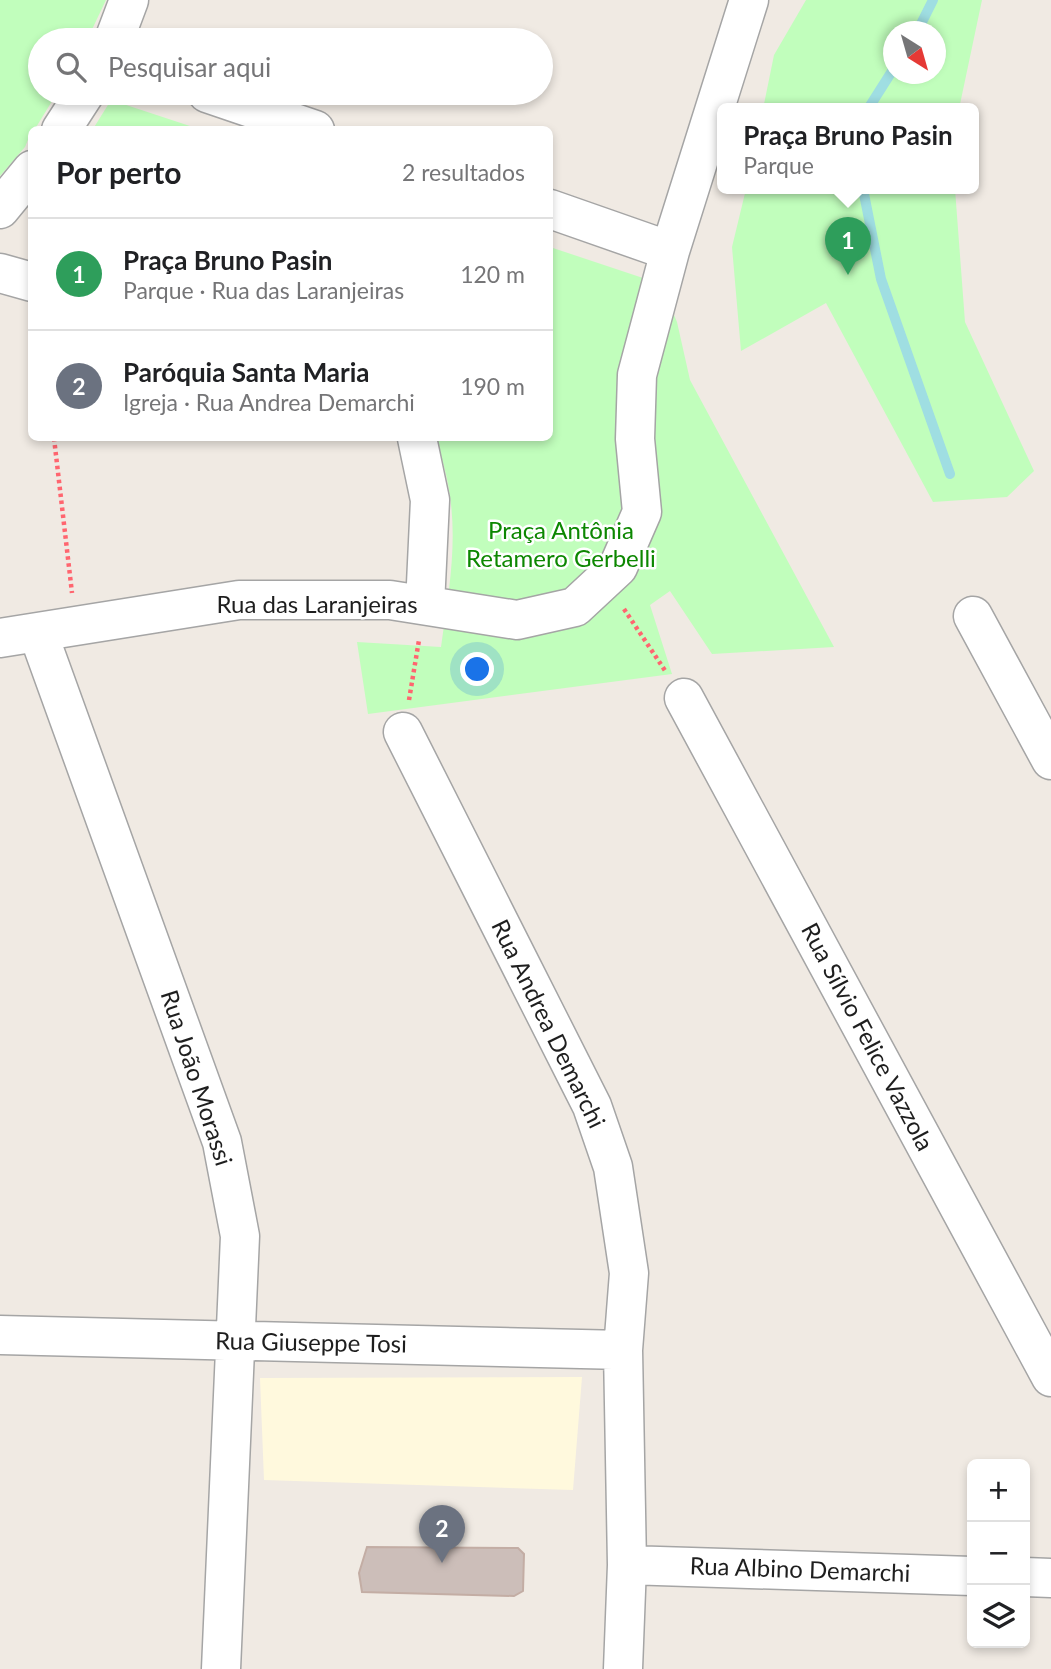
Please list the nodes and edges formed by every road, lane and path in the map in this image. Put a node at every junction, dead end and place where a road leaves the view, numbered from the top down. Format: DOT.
graph roads {
  1 [pos="129,0"];
  2 [pos="749,0"];
  3 [pos="118,28"];
  4 [pos="77,105"];
  5 [pos="242,105"];
  6 [pos="64,126"];
  7 [pos="303,126"];
  8 [pos="28,175"];
  9 [pos="0,209"];
  10 [pos="553,210"];
  11 [pos="670,251"];
  12 [pos="0,273"];
  13 [pos="28,281"];
  14 [pos="54,441"];
  15 [pos="418,441"];
  16 [pos="604,579"];
  17 [pos="425,605"];
  18 [pos="973,615"];
  19 [pos="76,625"];
  20 [pos="38,633"];
  21 [pos="0,638"];
  22 [pos="684,698"];
  23 [pos="403,732"];
  24 [pos="1051,760"];
  25 [pos="0,1335"];
  26 [pos="234,1342"];
  27 [pos="623,1350"];
  28 [pos="1051,1377"];
  29 [pos="628,1565"];
  30 [pos="967,1576"];
  31 [pos="1030,1577"];
  32 [pos="1051,1578"];
  33 [pos="221,1669"];
  34 [pos="623,1669"];
  1 -- 3 [label="street"];
  2 -- 11 [label="street, Rua das Laranjeiras"];
  4 -- 6 [label="street"];
  5 -- 7 [label="street"];
  8 -- 9 [label="street"];
  10 -- 11 [label="street"];
  11 -- 16 [label="street, Rua das Laranjeiras"];
  12 -- 13 [label="street"];
  14 -- 19 [label="path"];
  15 -- 17 [label="street"];
  16 -- 17 [label="street, Rua das Laranjeiras"];
  16 -- 22 [label="path"];
  17 -- 19 [label="street, Rua das Laranjeiras"];
  17 -- 23 [label="path"];
  18 -- 24 [label="street"];
  19 -- 20 [label="street, Rua das Laranjeiras"];
  20 -- 21 [label="street, Rua das Laranjeiras"];
  20 -- 26 [label="street, Rua João Morassi"];
  22 -- 28 [label="street, Rua Sílvio Felice Vazzola"];
  23 -- 27 [label="street, Rua Andrea Demarchi"];
  25 -- 26 [label="street, Rua Giuseppe Tosi"];
  26 -- 27 [label="street, Rua Giuseppe Tosi"];
  26 -- 33 [label="street, Rua João Morassi"];
  27 -- 29 [label="street, Rua Andrea Demarchi"];
  29 -- 30 [label="street, Rua Albino Demarchi"];
  29 -- 34 [label="street, Rua Andrea Demarchi"];
  31 -- 32 [label="street"];
}
